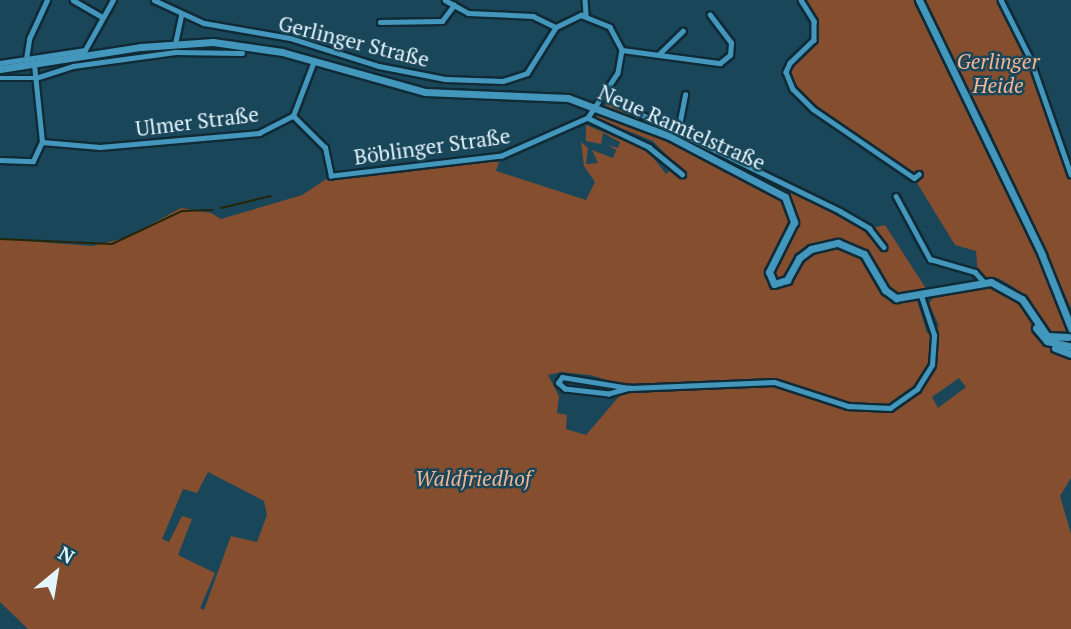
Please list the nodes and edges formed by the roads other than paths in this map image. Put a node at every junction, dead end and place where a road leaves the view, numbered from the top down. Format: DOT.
graph roads {
  1 [pos="47,0"];
  2 [pos="74,0"];
  3 [pos="113,0"];
  4 [pos="154,0"];
  5 [pos="445,0"];
  6 [pos="585,0"];
  7 [pos="801,0"];
  8 [pos="919,0"];
  9 [pos="1001,0"];
  10 [pos="454,5"];
  11 [pos="181,15"];
  12 [pos="586,15"];
  13 [pos="710,15"];
  14 [pos="103,17"];
  15 [pos="380,22"];
  16 [pos="556,27"];
  17 [pos="683,31"];
  18 [pos="176,44"];
  19 [pos="622,50"];
  20 [pos="242,53"];
  21 [pos="658,55"];
  22 [pos="26,59"];
  23 [pos="314,61"];
  24 [pos="0,63"];
  25 [pos="34,64"];
  26 [pos="0,69"];
  27 [pos="0,78"];
  28 [pos="36,78"];
  29 [pos="606,92"];
  30 [pos="685,95"];
  31 [pos="595,106"];
  32 [pos="293,116"];
  33 [pos="588,118"];
  34 [pos="678,131"];
  35 [pos="42,142"];
  36 [pos="0,160"];
  37 [pos="682,174"];
  38 [pos="919,174"];
  39 [pos="1071,174"];
  40 [pos="896,196"];
  41 [pos="884,247"];
  42 [pos="984,282"];
  43 [pos="921,296"];
  44 [pos="1025,302"];
  45 [pos="1070,316"];
  46 [pos="1070,332"];
  47 [pos="1070,349"];
  48 [pos="630,388"];
  1 -- 22 [label="street"];
  2 -- 14 [label="street"];
  3 -- 14 [label="street"];
  4 -- 11 [label="street, Gerlinger Straße"];
  5 -- 10 [label="street"];
  6 -- 12 [label="street"];
  7 -- 38 [label="street"];
  8 -- 45 [label="main road"];
  9 -- 39 [label="street"];
  10 -- 15 [label="street"];
  10 -- 16 [label="street"];
  11 -- 16 [label="street, Gerlinger Straße"];
  11 -- 18 [label="street"];
  12 -- 16 [label="street"];
  12 -- 19 [label="street"];
  13 -- 21 [label="street"];
  14 -- 22 [label="street"];
  17 -- 21 [label="street"];
  18 -- 23 [label="main road, Neue Ramtelstraße"];
  18 -- 25 [label="main road, Neue Ramtelstraße"];
  19 -- 21 [label="street"];
  19 -- 29 [label="street"];
  20 -- 28 [label="street"];
  22 -- 24 [label="street"];
  23 -- 31 [label="main road, Neue Ramtelstraße"];
  23 -- 32 [label="street"];
  25 -- 26 [label="main road, Neue Ramtelstraße"];
  25 -- 28 [label="street"];
  27 -- 28 [label="street"];
  28 -- 35 [label="street"];
  29 -- 31 [label="street"];
  29 -- 34 [label="street"];
  30 -- 34 [label="street"];
  31 -- 33 [label="street"];
  31 -- 43 [label="main road, Neue Ramtelstraße"];
  32 -- 33 [label="street, Böblinger Straße"];
  32 -- 35 [label="street, Ulmer Straße"];
  33 -- 37 [label="street"];
  34 -- 41 [label="street"];
  35 -- 36 [label="street"];
  40 -- 42 [label="street"];
  42 -- 43 [label="main road, Neue Ramtelstraße"];
  42 -- 44 [label="main road"];
  43 -- 48 [label="street"];
  44 -- 46 [label="main road"];
  44 -- 47 [label="main road"];
  45 -- 46 [label="main road"];
  46 -- 47 [label="main road"];
  48 -- 48 [label="street"];
}
